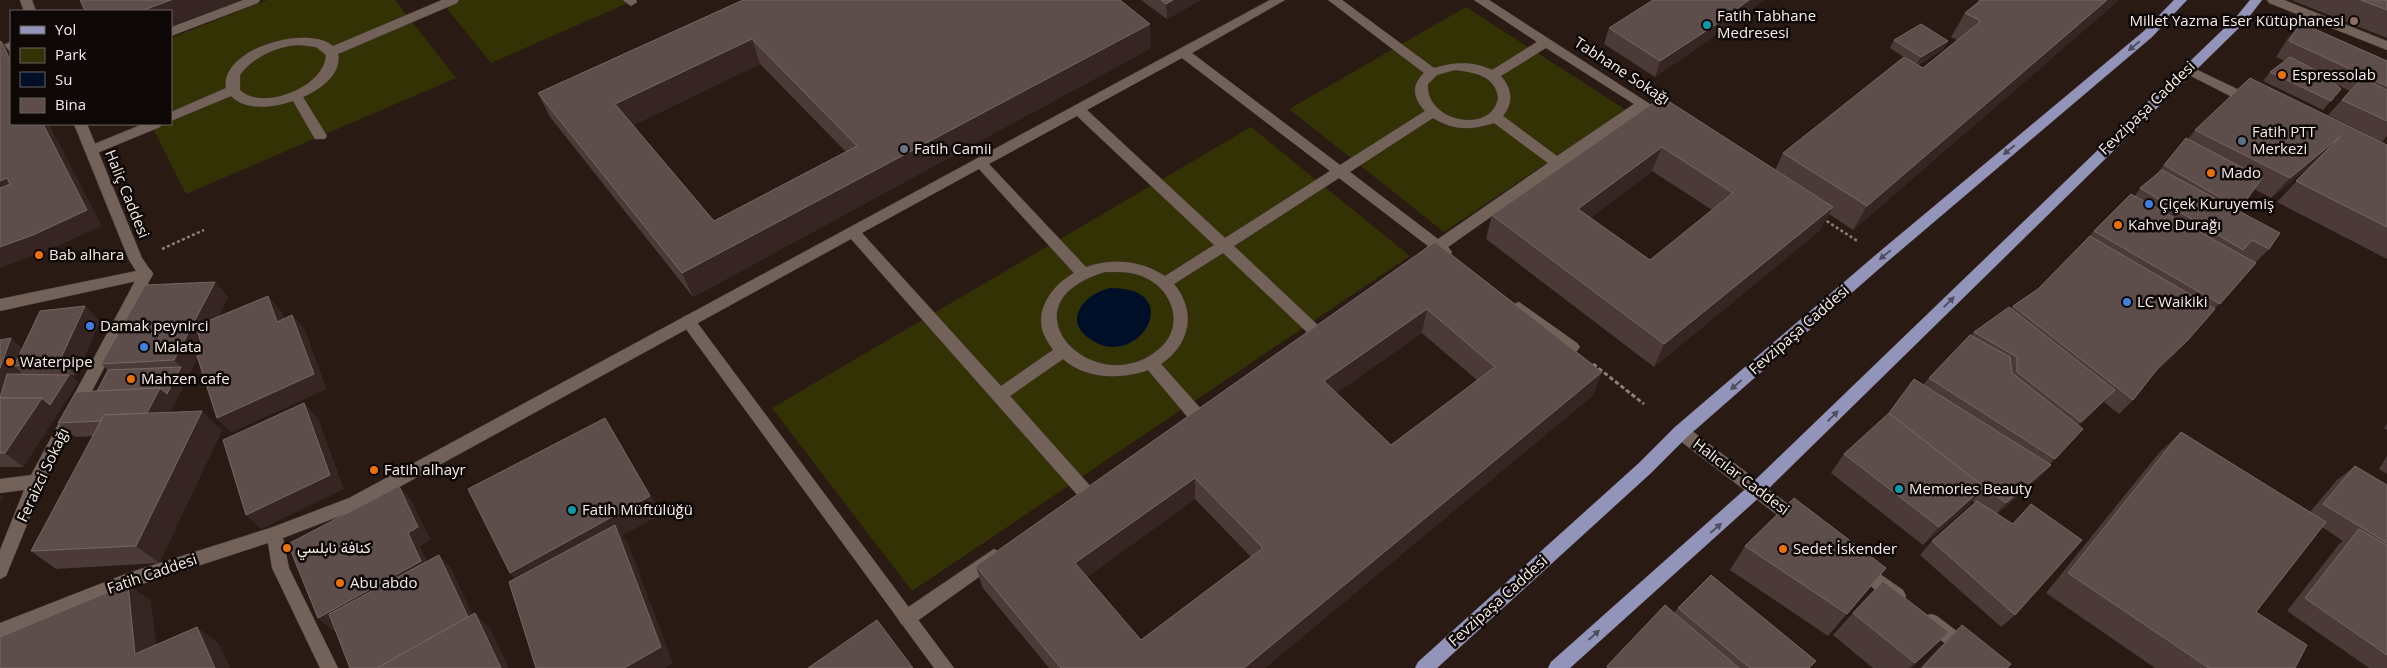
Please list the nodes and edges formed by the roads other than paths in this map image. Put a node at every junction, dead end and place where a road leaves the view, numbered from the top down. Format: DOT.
graph roads {
  1 [pos="254,0"];
  2 [pos="453,0"];
  3 [pos="1279,0"];
  4 [pos="1334,0"];
  5 [pos="1480,0"];
  6 [pos="2181,0"];
  7 [pos="2256,0"];
  8 [pos="2274,0"];
  9 [pos="172,32"];
  10 [pos="1546,42"];
  11 [pos="2387,46"];
  12 [pos="330,52"];
  13 [pos="1183,52"];
  14 [pos="2187,70"];
  15 [pos="1431,72"];
  16 [pos="1492,76"];
  17 [pos="233,90"];
  18 [pos="296,96"];
  19 [pos="1642,104"];
  20 [pos="2265,108"];
  21 [pos="1078,109"];
  22 [pos="1432,113"];
  23 [pos="1658,114"];
  24 [pos="1494,116"];
  25 [pos="172,117"];
  26 [pos="80,125"];
  27 [pos="153,125"];
  28 [pos="320,136"];
  29 [pos="92,150"];
  30 [pos="980,162"];
  31 [pos="1557,163"];
  32 [pos="1340,172"];
  33 [pos="852,232"];
  34 [pos="1225,245"];
  35 [pos="1438,247"];
  36 [pos="1454,258"];
  37 [pos="1414,264"];
  38 [pos="146,274"];
  39 [pos="1084,274"];
  40 [pos="1166,283"];
  41 [pos="1509,300"];
  42 [pos="0,305"];
  43 [pos="688,321"];
  44 [pos="1300,343"];
  45 [pos="1572,347"];
  46 [pos="1062,351"];
  47 [pos="1151,363"];
  48 [pos="1001,394"];
  49 [pos="1212,404"];
  50 [pos="1196,415"];
  51 [pos="1180,426"];
  52 [pos="1681,432"];
  53 [pos="36,481"];
  54 [pos="1102,482"];
  55 [pos="0,486"];
  56 [pos="1757,490"];
  57 [pos="1086,492"];
  58 [pos="1070,504"];
  59 [pos="1813,532"];
  60 [pos="274,534"];
  61 [pos="1005,550"];
  62 [pos="1843,555"];
  63 [pos="0,571"];
  64 [pos="907,618"];
  65 [pos="0,631"];
  66 [pos="329,668"];
  67 [pos="945,668"];
  68 [pos="1424,668"];
  69 [pos="1557,668"];
  70 [pos="1991,668"];
  1 -- 9 [label="street"];
  2 -- 12 [label="street"];
  3 -- 13 [label="street, Fatih Caddesi"];
  4 -- 15 [label="street"];
  5 -- 10 [label="street, Tabhane Sokağı"];
  6 -- 52 [label="main road, Fevzipaşa Caddesi, one-way"];
  7 -- 14 [label="main road, Fevzipaşa Caddesi"];
  8 -- 11 [label="street"];
  10 -- 16 [label="street"];
  10 -- 19 [label="street, Tabhane Sokağı"];
  12 -- 17 [label="street"];
  12 -- 18 [label="street"];
  13 -- 21 [label="street, Fatih Caddesi"];
  13 -- 32 [label="street"];
  14 -- 20 [label="street"];
  56 -- 14 [label="main road, Fevzipaşa Caddesi, one-way"];
  15 -- 16 [label="street"];
  15 -- 22 [label="street"];
  16 -- 24 [label="street"];
  17 -- 18 [label="street"];
  17 -- 25 [label="street"];
  18 -- 28 [label="street"];
  19 -- 23 [label="street, Tabhane Sokağı"];
  19 -- 31 [label="street"];
  21 -- 30 [label="street, Fatih Caddesi"];
  21 -- 34 [label="street"];
  22 -- 24 [label="street"];
  22 -- 32 [label="street"];
  24 -- 31 [label="street"];
  26 -- 29 [label="street, Haliç Caddesi"];
  27 -- 29 [label="street"];
  29 -- 38 [label="street, Haliç Caddesi"];
  30 -- 33 [label="street, Fatih Caddesi"];
  30 -- 39 [label="street"];
  31 -- 35 [label="street"];
  32 -- 34 [label="street"];
  32 -- 35 [label="street"];
  33 -- 43 [label="street, Fatih Caddesi"];
  33 -- 48 [label="street"];
  34 -- 40 [label="street"];
  34 -- 44 [label="street"];
  35 -- 36 [label="street"];
  35 -- 37 [label="street"];
  38 -- 42 [label="street"];
  38 -- 53 [label="street, Feraizci Sokağı"];
  39 -- 40 [label="street"];
  39 -- 46 [label="street"];
  40 -- 47 [label="street"];
  41 -- 45 [label="street"];
  43 -- 60 [label="street, Fatih Caddesi"];
  43 -- 64 [label="street"];
  46 -- 47 [label="street"];
  46 -- 48 [label="street"];
  47 -- 50 [label="street"];
  48 -- 57 [label="street"];
  49 -- 50 [label="street"];
  50 -- 51 [label="street"];
  52 -- 56 [label="street, Halıcılar Caddesi"];
  52 -- 68 [label="main road, Fevzipaşa Caddesi"];
  53 -- 55 [label="street"];
  53 -- 63 [label="street, Feraizci Sokağı"];
  54 -- 57 [label="street"];
  56 -- 59 [label="street, Halıcılar Caddesi"];
  69 -- 56 [label="main road, Fevzipaşa Caddesi, one-way"];
  57 -- 58 [label="street"];
  60 -- 65 [label="street, Fatih Caddesi"];
  60 -- 66 [label="street"];
  61 -- 64 [label="street"];
  62 -- 70 [label="street"];
  64 -- 67 [label="street"];
}
